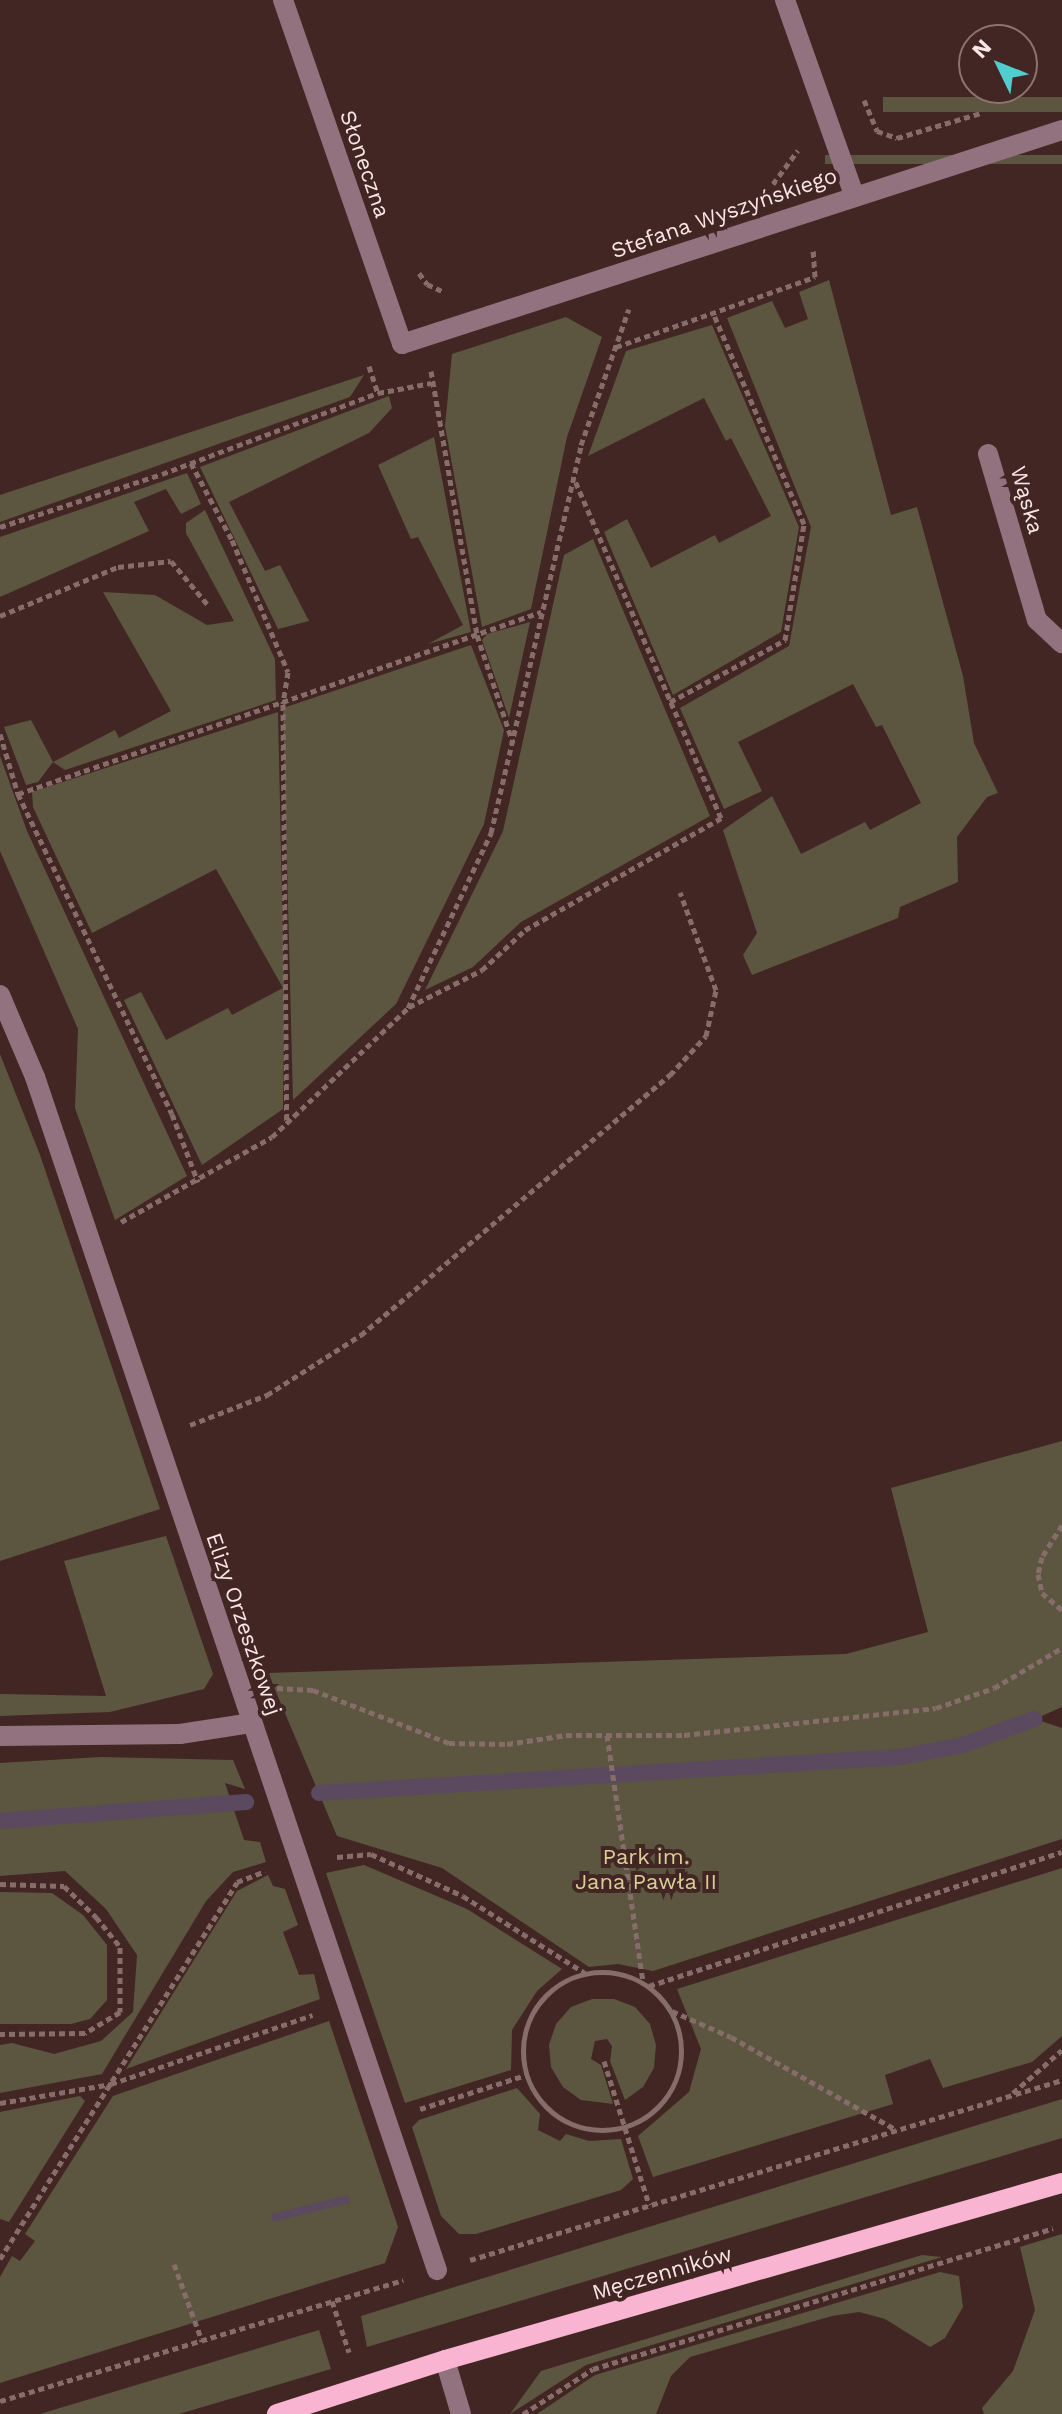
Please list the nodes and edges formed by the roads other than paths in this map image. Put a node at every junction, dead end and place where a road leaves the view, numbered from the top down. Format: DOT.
graph roads {
  1 [pos="283,0"];
  2 [pos="785,0"];
  3 [pos="1062,130"];
  4 [pos="854,195"];
  5 [pos="402,344"];
  6 [pos="988,454"];
  7 [pos="1062,643"];
  8 [pos="0,995"];
  9 [pos="252,1723"];
  10 [pos="0,1736"];
  11 [pos="1062,2183"];
  12 [pos="437,2270"];
  13 [pos="445,2360"];
  14 [pos="277,2414"];
  15 [pos="461,2414"];
  1 -- 5 [label="street, Słoneczna"];
  2 -- 4 [label="street"];
  3 -- 4 [label="street, Stefana Wyszyńskiego"];
  4 -- 5 [label="street, Stefana Wyszyńskiego"];
  6 -- 7 [label="street, Wąska"];
  8 -- 9 [label="street, Elizy Orzeszkowej"];
  9 -- 10 [label="street"];
  9 -- 12 [label="street, Elizy Orzeszkowej"];
  11 -- 13 [label="main road, Męczenników"];
  13 -- 14 [label="main road, Męczenników"];
  13 -- 15 [label="street"];
}
